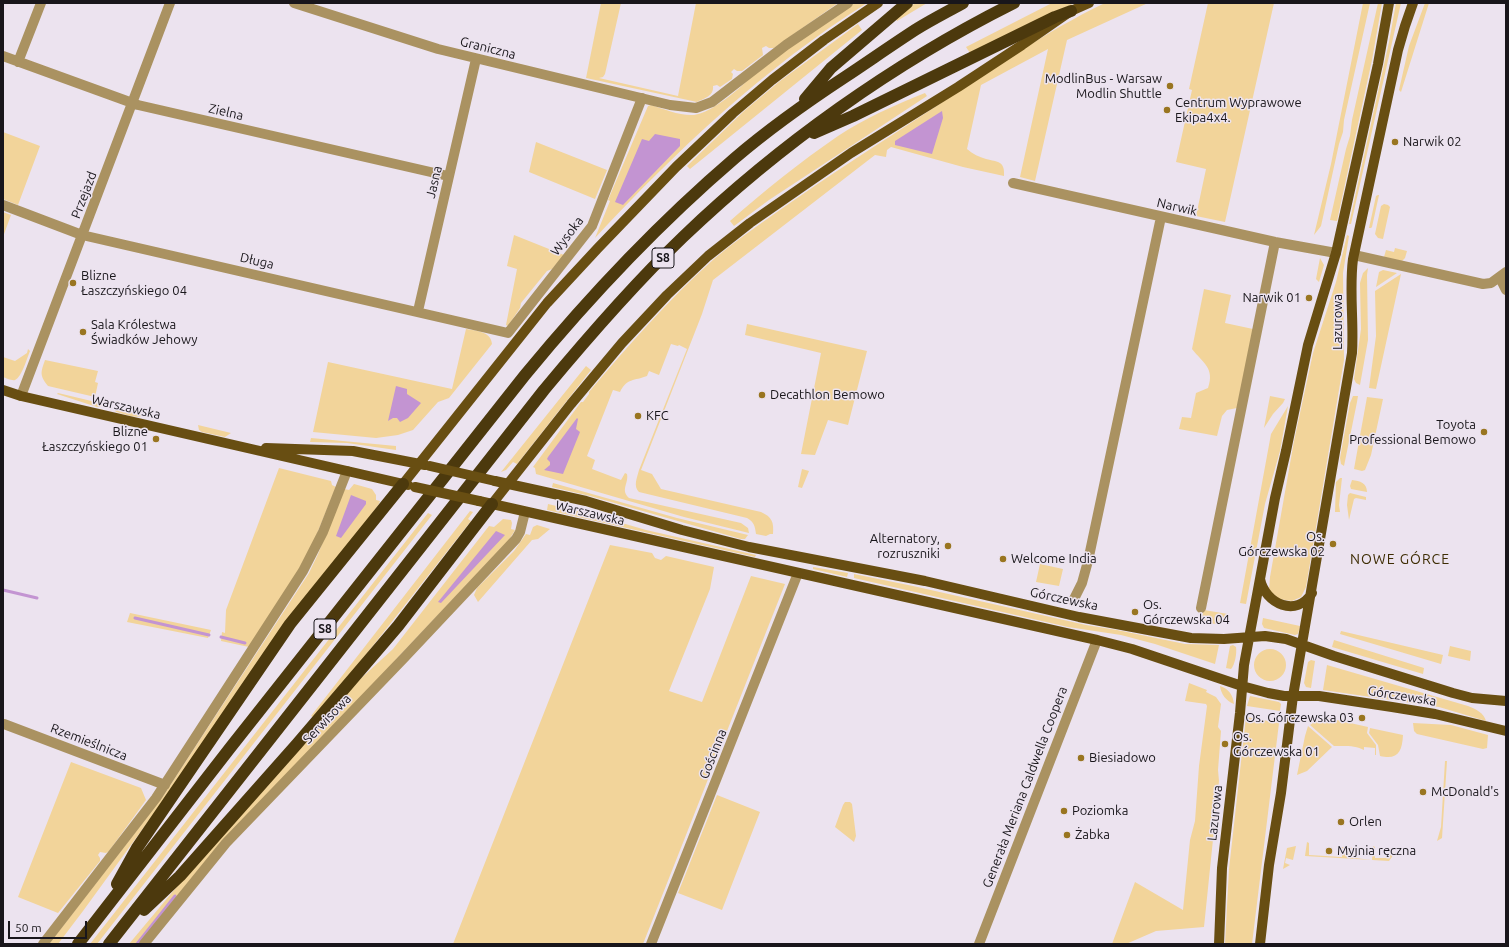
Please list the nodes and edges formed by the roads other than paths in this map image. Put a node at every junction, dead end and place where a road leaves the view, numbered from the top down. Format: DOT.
graph roads {
  1 [pos="41,3"];
  2 [pos="170,3"];
  3 [pos="294,3"];
  4 [pos="848,3"];
  5 [pos="878,3"];
  6 [pos="907,3"];
  7 [pos="963,3"];
  8 [pos="1014,3"];
  9 [pos="1089,3"];
  10 [pos="1390,3"];
  11 [pos="1413,3"];
  12 [pos="1070,11"];
  13 [pos="3,56"];
  14 [pos="476,59"];
  15 [pos="18,62"];
  16 [pos="642,98"];
  17 [pos="132,104"];
  18 [pos="795,111"];
  19 [pos="796,141"];
  20 [pos="448,176"];
  21 [pos="1013,183"];
  22 [pos="3,205"];
  23 [pos="1161,217"];
  24 [pos="82,235"];
  25 [pos="1275,242"];
  26 [pos="1336,253"];
  27 [pos="1354,255"];
  28 [pos="1503,275"];
  29 [pos="1506,290"];
  30 [pos="418,311"];
  31 [pos="508,333"];
  32 [pos="3,390"];
  33 [pos="21,396"];
  34 [pos="243,448"];
  35 [pos="419,464"];
  36 [pos="347,471"];
  37 [pos="403,484"];
  38 [pos="509,484"];
  39 [pos="492,504"];
  40 [pos="525,512"];
  41 [pos="874,571"];
  42 [pos="798,573"];
  43 [pos="1260,578"];
  44 [pos="1312,593"];
  45 [pos="1073,601"];
  46 [pos="1201,608"];
  47 [pos="1249,637"];
  48 [pos="1097,640"];
  49 [pos="1303,645"];
  50 [pos="1242,686"];
  51 [pos="1293,696"];
  52 [pos="1506,701"];
  53 [pos="4,724"];
  54 [pos="1506,731"];
  55 [pos="165,785"];
  56 [pos="96,920"];
  57 [pos="111,941"];
  58 [pos="43,944"];
  59 [pos="78,944"];
  60 [pos="144,944"];
  61 [pos="651,944"];
  62 [pos="979,944"];
  63 [pos="1219,944"];
  64 [pos="1260,944"];
  1 -- 15 [label="street"];
  2 -- 17 [label="street, Przejazd"];
  3 -- 14 [label="street, Graniczna"];
  4 -- 16 [label="street, Graniczna"];
  5 -- 35 [label="main road"];
  6 -- 18 [label="highway"];
  7 -- 18 [label="highway, S8"];
  8 -- 19 [label="highway, S8"];
  9 -- 12 [label="main road"];
  10 -- 26 [label="main road, Lazurowa"];
  11 -- 27 [label="main road, Lazurowa"];
  12 -- 19 [label="highway"];
  12 -- 38 [label="main road"];
  13 -- 15 [label="street, Zielna"];
  14 -- 16 [label="street, Graniczna"];
  14 -- 20 [label="street, Jasna"];
  15 -- 17 [label="street, Zielna"];
  16 -- 31 [label="street, Wysoka"];
  17 -- 20 [label="street, Zielna"];
  17 -- 24 [label="street, Przejazd"];
  18 -- 56 [label="highway, S8"];
  19 -- 57 [label="highway, S8"];
  20 -- 30 [label="street, Jasna"];
  21 -- 23 [label="street, Narwik"];
  22 -- 24 [label="street, Długa"];
  23 -- 25 [label="street, Narwik"];
  23 -- 45 [label="street"];
  24 -- 30 [label="street, Długa"];
  24 -- 33 [label="street, Przejazd"];
  25 -- 26 [label="street, Narwik"];
  25 -- 46 [label="street"];
  26 -- 43 [label="main road, Lazurowa"];
  27 -- 28 [label="street"];
  27 -- 44 [label="main road, Lazurowa"];
  28 -- 29 [label="street"];
  30 -- 31 [label="street, Długa"];
  32 -- 33 [label="main road, Warszawska"];
  33 -- 34 [label="main road, Warszawska"];
  34 -- 35 [label="main road, Warszawska"];
  34 -- 36 [label="main road, Warszawska"];
  35 -- 37 [label="main road"];
  35 -- 38 [label="main road, Warszawska, bridge"];
  36 -- 37 [label="main road, Warszawska"];
  36 -- 55 [label="street"];
  37 -- 39 [label="main road, Warszawska, bridge"];
  37 -- 56 [label="highway"];
  38 -- 39 [label="main road"];
  38 -- 41 [label="main road, Warszawska"];
  39 -- 40 [label="main road, Warszawska"];
  39 -- 57 [label="highway"];
  40 -- 42 [label="main road, Warszawska"];
  40 -- 60 [label="street, Serwisowa"];
  41 -- 47 [label="main road, Górczewska"];
  42 -- 48 [label="main road, Warszawska"];
  42 -- 61 [label="street, Gościnna"];
  43 -- 44 [label="main road"];
  43 -- 47 [label="main road, Lazurowa"];
  44 -- 49 [label="main road, Lazurowa"];
  47 -- 49 [label="main road, Górczewska"];
  47 -- 50 [label="main road, Lazurowa"];
  48 -- 50 [label="main road"];
  48 -- 62 [label="street, Generała Meriana Caldwella Coopera"];
  49 -- 51 [label="main road, Lazurowa"];
  49 -- 52 [label="main road, Górczewska"];
  50 -- 51 [label="main road, Górczewska"];
  50 -- 63 [label="main road, Lazurowa"];
  51 -- 54 [label="main road, Górczewska"];
  51 -- 64 [label="main road"];
  53 -- 55 [label="street, Rzemieślnicza"];
  55 -- 58 [label="street"];
  56 -- 59 [label="highway, S8"];
}
